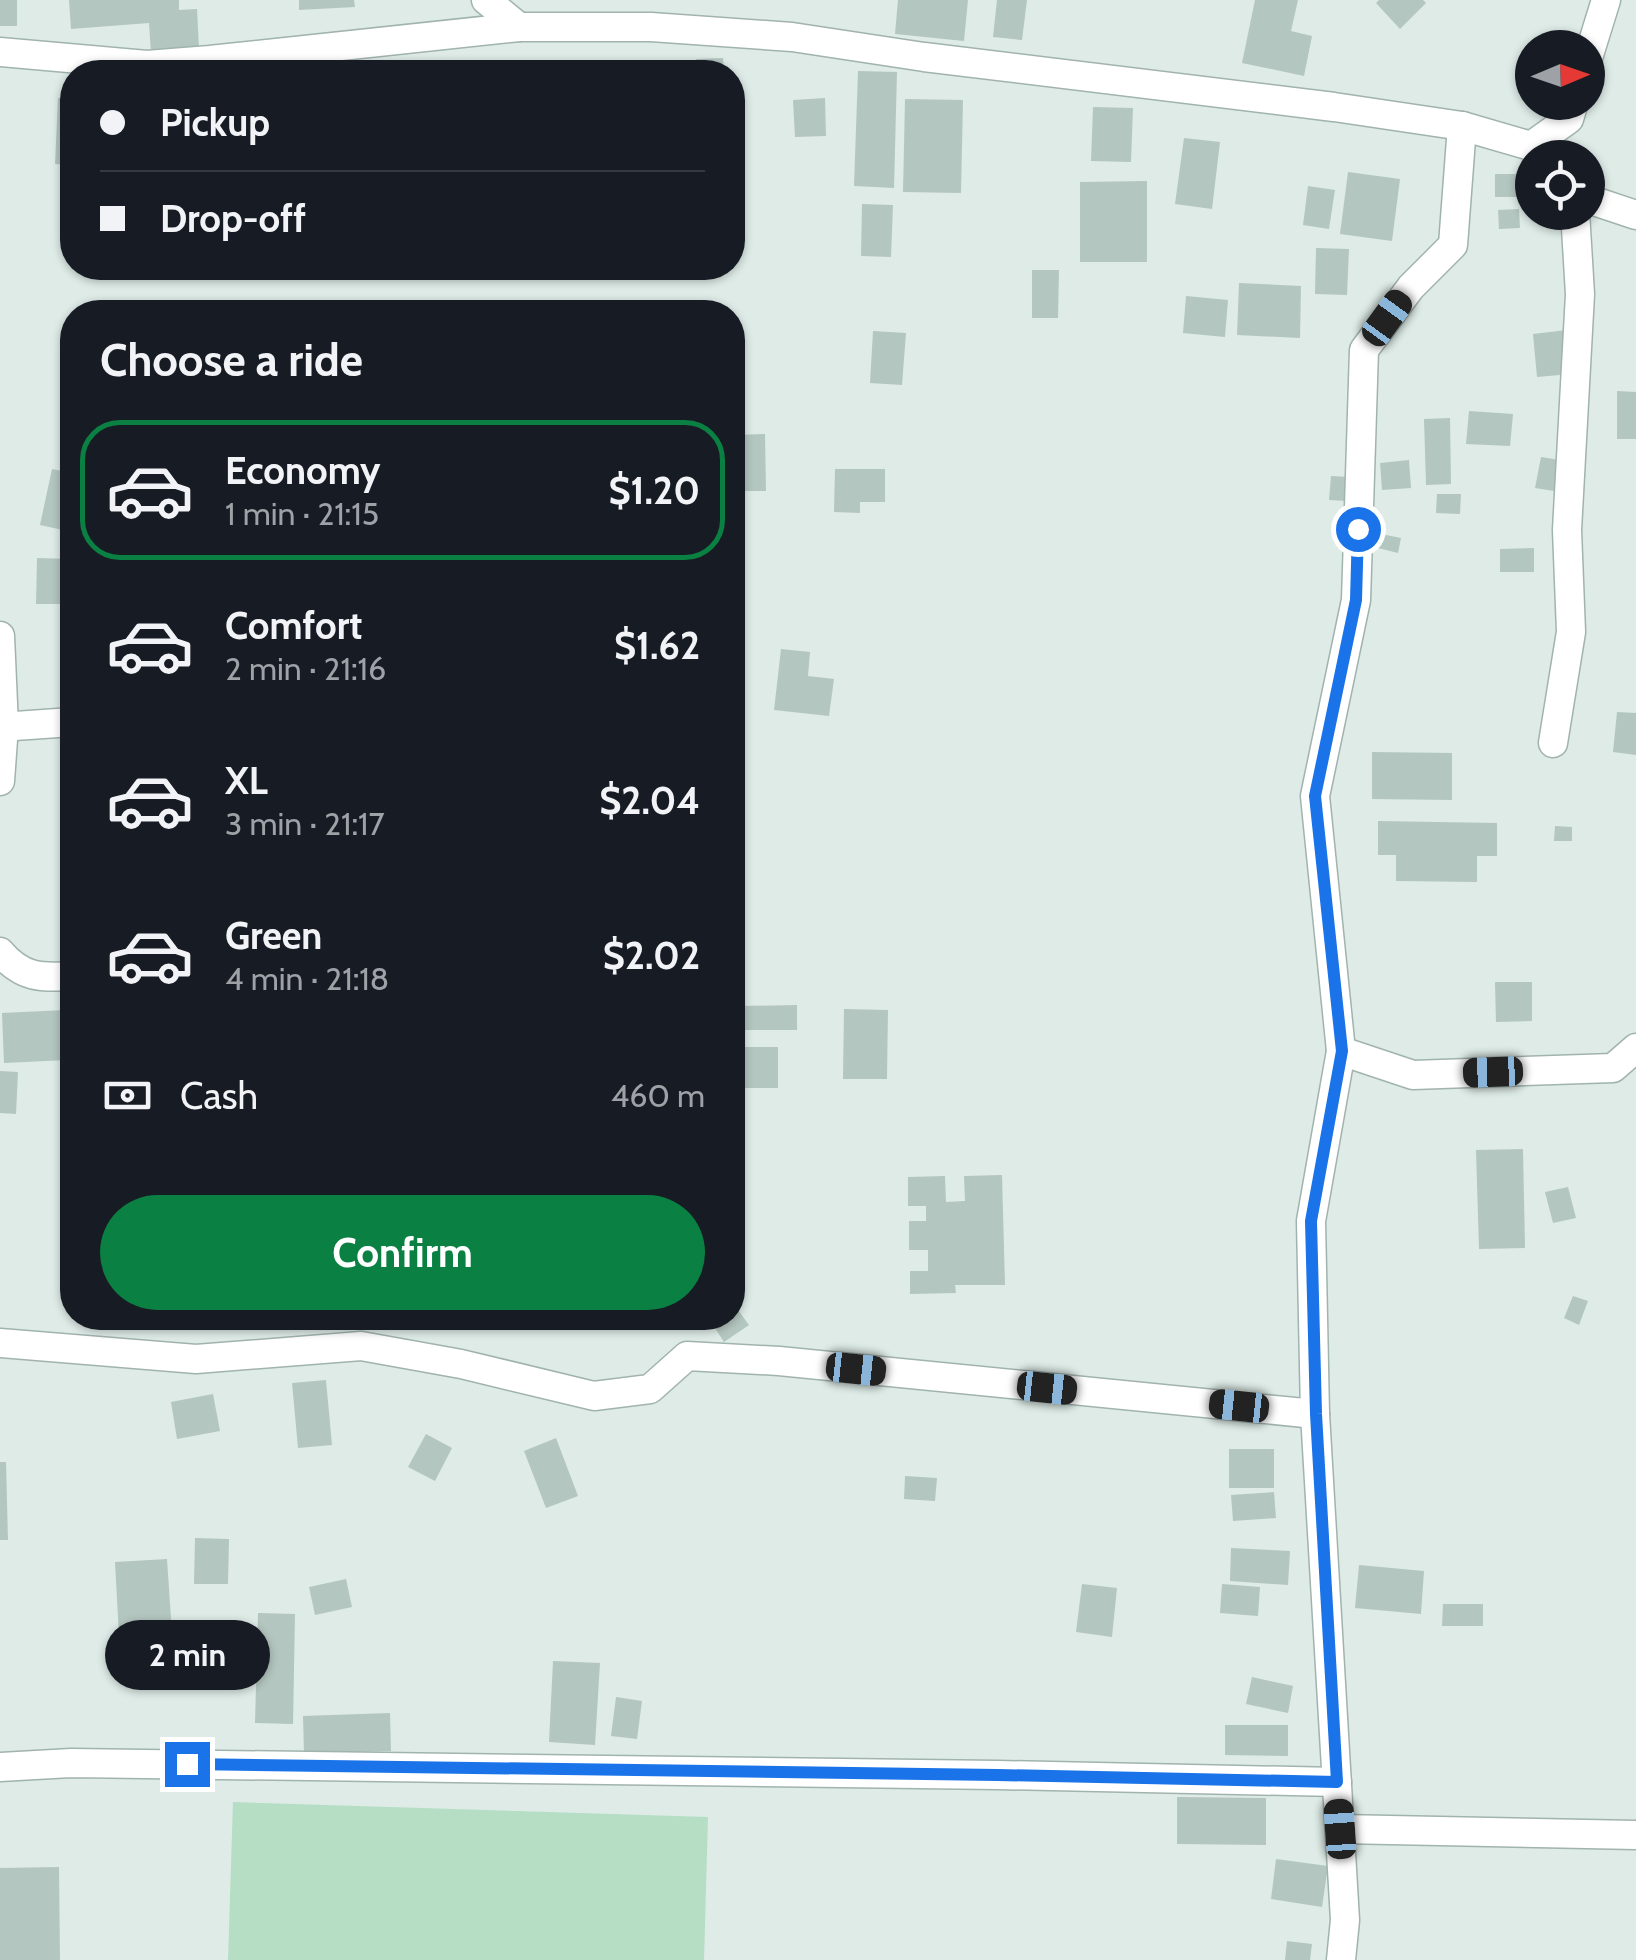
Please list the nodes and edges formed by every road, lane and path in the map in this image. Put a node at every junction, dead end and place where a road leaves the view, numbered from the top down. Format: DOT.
graph roads {
  1 [pos="486,0"];
  2 [pos="1606,0"];
  3 [pos="519,27"];
  4 [pos="1597,30"];
  5 [pos="0,52"];
  6 [pos="90,60"];
  7 [pos="210,60"];
  8 [pos="1462,126"];
  9 [pos="1515,141"];
  10 [pos="1605,205"];
  11 [pos="1636,215"];
  12 [pos="1576,230"];
  13 [pos="0,636"];
  14 [pos="60,723"];
  15 [pos="2,726"];
  16 [pos="1553,743"];
  17 [pos="0,780"];
  18 [pos="0,952"];
  19 [pos="60,977"];
  20 [pos="1636,1048"];
  21 [pos="1342,1051"];
  22 [pos="0,1343"];
  23 [pos="1316,1414"];
  24 [pos="0,1767"];
  25 [pos="1337,1782"];
  26 [pos="1340,1829"];
  27 [pos="1636,1836"];
  28 [pos="1341,1960"];
  1 -- 3 [label="street"];
  2 -- 4 [label="street"];
  3 -- 7 [label="street"];
  3 -- 8 [label="street"];
  5 -- 6 [label="street"];
  8 -- 9 [label="street"];
  8 -- 21 [label="street"];
  10 -- 11 [label="street"];
  12 -- 16 [label="street"];
  13 -- 15 [label="street"];
  14 -- 15 [label="street"];
  15 -- 17 [label="street"];
  18 -- 19 [label="street"];
  20 -- 21 [label="street"];
  21 -- 23 [label="street"];
  22 -- 23 [label="street"];
  23 -- 25 [label="street"];
  24 -- 25 [label="street"];
  25 -- 26 [label="street"];
  26 -- 27 [label="street"];
  26 -- 28 [label="street"];
}
